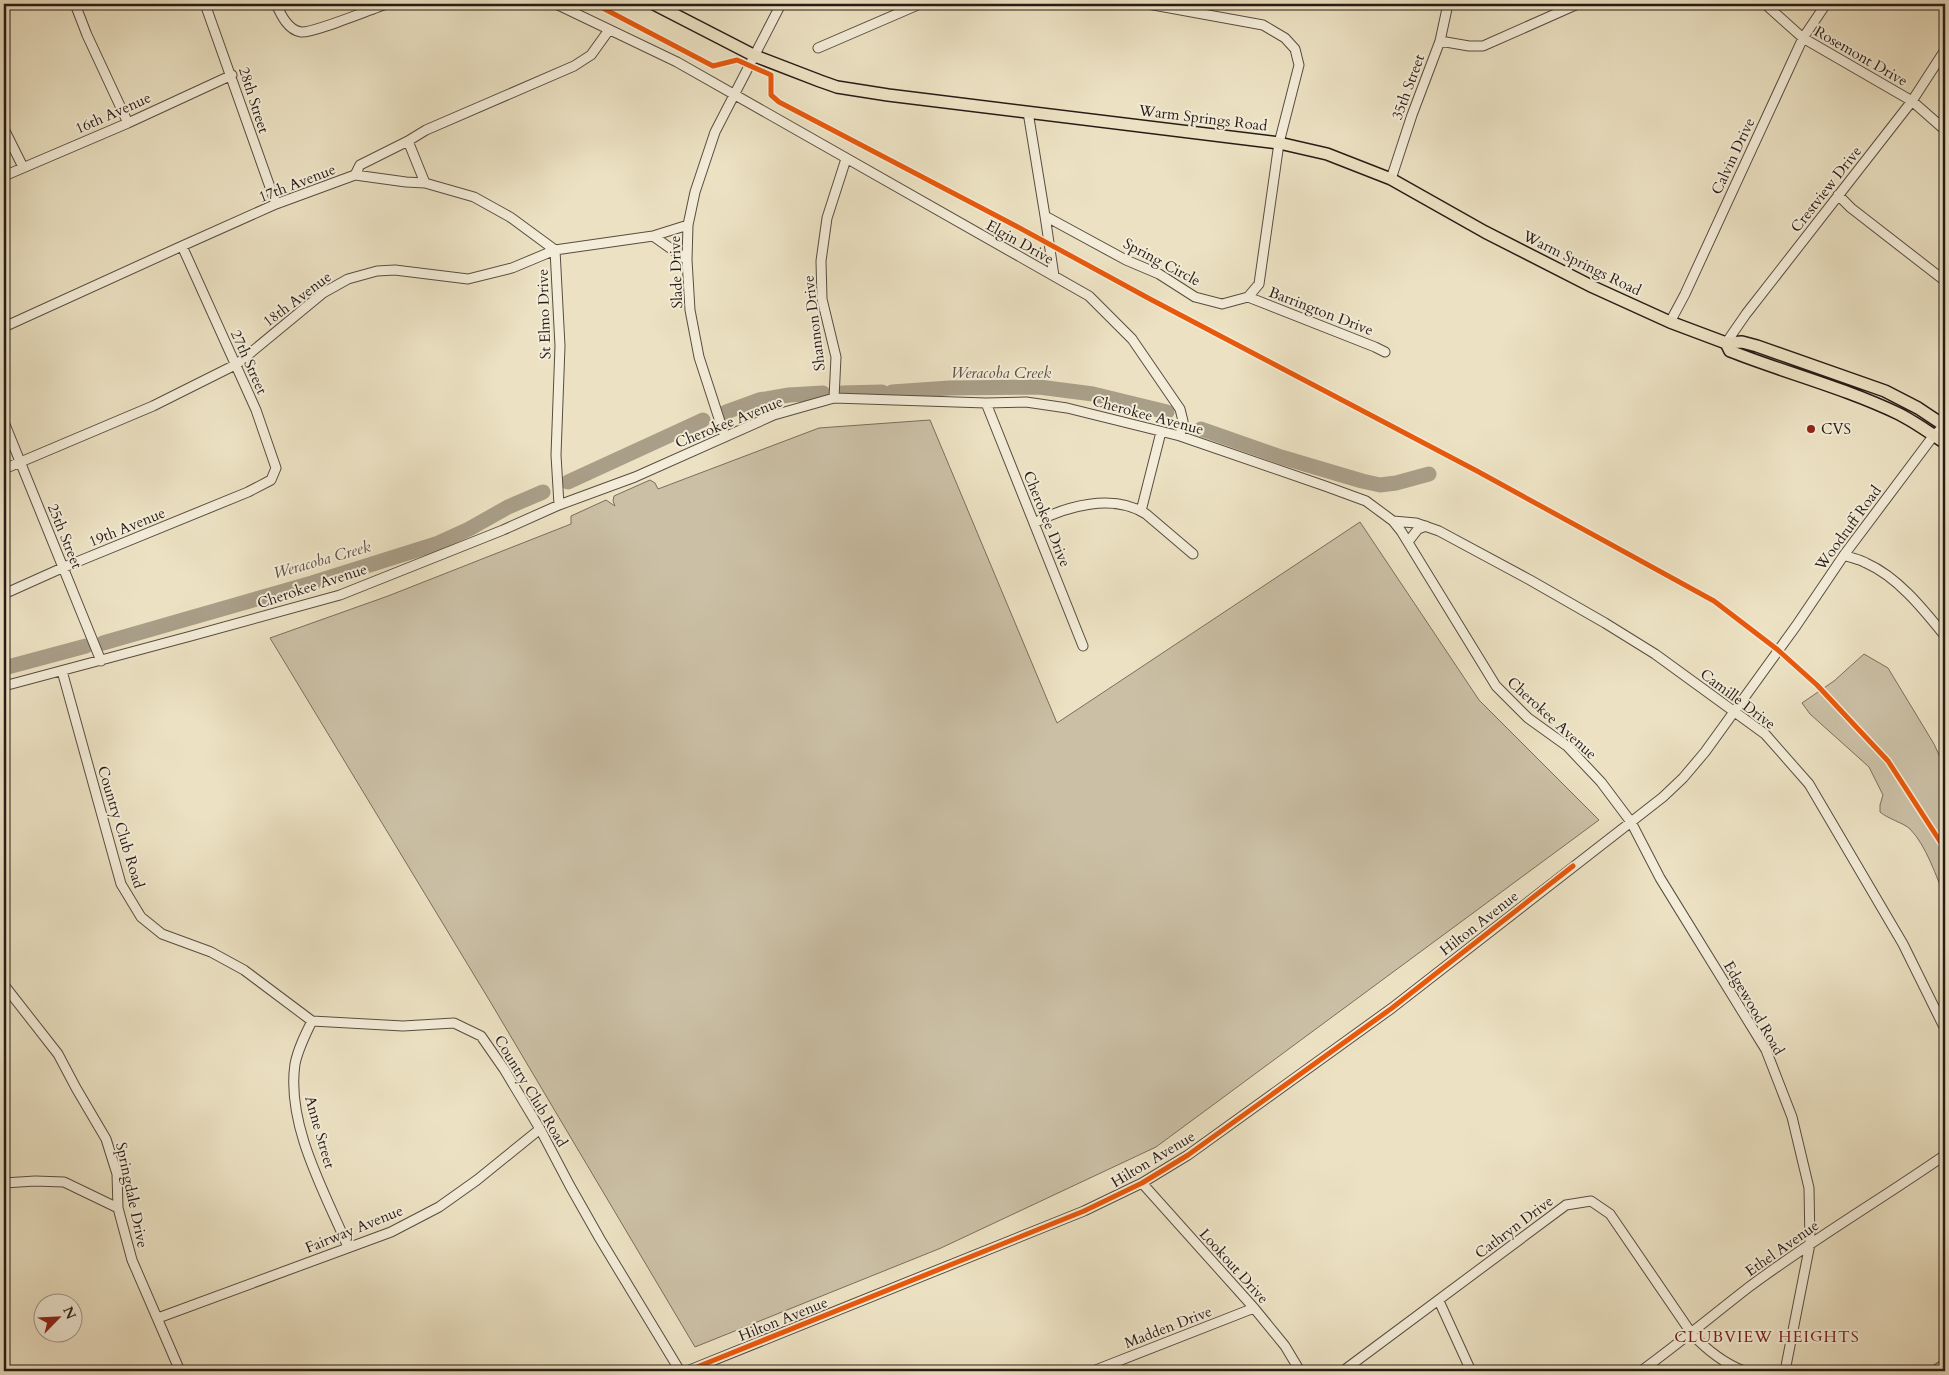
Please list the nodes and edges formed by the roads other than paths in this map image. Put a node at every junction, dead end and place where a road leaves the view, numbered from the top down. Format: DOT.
graph roads {
  1 [pos="75,4"];
  2 [pos="205,4"];
  3 [pos="276,4"];
  4 [pos="387,4"];
  5 [pos="556,4"];
  6 [pos="654,4"];
  7 [pos="781,4"];
  8 [pos="920,4"];
  9 [pos="1148,4"];
  10 [pos="1448,4"];
  11 [pos="1578,4"];
  12 [pos="1765,4"];
  13 [pos="1826,4"];
  14 [pos="609,30"];
  15 [pos="1803,38"];
  16 [pos="1440,41"];
  17 [pos="818,48"];
  18 [pos="1945,50"];
  19 [pos="755,56"];
  20 [pos="232,75"];
  21 [pos="735,94"];
  22 [pos="1912,101"];
  23 [pos="1028,112"];
  24 [pos="128,122"];
  25 [pos="4,129"];
  26 [pos="1945,130"];
  27 [pos="408,141"];
  28 [pos="1279,143"];
  29 [pos="846,159"];
  30 [pos="23,167"];
  31 [pos="356,175"];
  32 [pos="4,176"];
  33 [pos="1392,179"];
  34 [pos="425,183"];
  35 [pos="1838,195"];
  36 [pos="276,204"];
  37 [pos="1045,216"];
  38 [pos="688,225"];
  39 [pos="653,236"];
  40 [pos="182,246"];
  41 [pos="555,250"];
  42 [pos="686,260"];
  43 [pos="1054,276"];
  44 [pos="1945,281"];
  45 [pos="1248,298"];
  46 [pos="1670,322"];
  47 [pos="4,327"];
  48 [pos="1726,343"];
  49 [pos="1384,352"];
  50 [pos="236,364"];
  51 [pos="834,398"];
  52 [pos="986,403"];
  53 [pos="4,422"];
  54 [pos="1945,426"];
  55 [pos="1161,432"];
  56 [pos="1934,435"];
  57 [pos="1180,436"];
  58 [pos="725,437"];
  59 [pos="1945,443"];
  60 [pos="20,462"];
  61 [pos="4,469"];
  62 [pos="260,486"];
  63 [pos="559,505"];
  64 [pos="1141,511"];
  65 [pos="1393,521"];
  66 [pos="1034,523"];
  67 [pos="1426,526"];
  68 [pos="1408,542"];
  69 [pos="1194,554"];
  70 [pos="1844,555"];
  71 [pos="62,568"];
  72 [pos="4,594"];
  73 [pos="1945,636"];
  74 [pos="1083,646"];
  75 [pos="1778,650"];
  76 [pos="101,661"];
  77 [pos="62,671"];
  78 [pos="4,686"];
  79 [pos="1734,712"];
  80 [pos="1632,822"];
  81 [pos="4,985"];
  82 [pos="312,1021"];
  83 [pos="1945,1029"];
  84 [pos="540,1129"];
  85 [pos="1945,1155"];
  86 [pos="1142,1183"];
  87 [pos="4,1184"];
  88 [pos="118,1208"];
  89 [pos="1810,1244"];
  90 [pos="348,1247"];
  91 [pos="1439,1301"];
  92 [pos="1254,1308"];
  93 [pos="158,1318"];
  94 [pos="1692,1334"];
  95 [pos="1945,1364"];
  96 [pos="180,1371"];
  97 [pos="680,1371"];
  98 [pos="687,1371"];
  99 [pos="1093,1371"];
  100 [pos="1300,1371"];
  101 [pos="1343,1371"];
  102 [pos="1471,1371"];
  103 [pos="1641,1371"];
  104 [pos="1744,1371"];
  105 [pos="1785,1371"];
  106 [pos="1934,1371"];
  1 -- 24 [label="street"];
  2 -- 20 [label="street, 28th Street"];
  3 -- 4 [label="street"];
  5 -- 14 [label="street, Elgin Drive"];
  6 -- 19 [label="main road, Warm Springs Road"];
  7 -- 19 [label="street, Slade Drive"];
  8 -- 17 [label="street"];
  9 -- 28 [label="street"];
  10 -- 16 [label="street, 35th Street"];
  11 -- 16 [label="street"];
  12 -- 15 [label="street, Rosemont Drive"];
  13 -- 15 [label="street, Calvin Drive"];
  14 -- 21 [label="street, Elgin Drive"];
  14 -- 27 [label="street, 17th Avenue"];
  15 -- 22 [label="street, Rosemont Drive"];
  15 -- 46 [label="street, Calvin Drive"];
  16 -- 33 [label="street, 35th Street"];
  18 -- 22 [label="street, Crestview Drive"];
  19 -- 21 [label="street, Slade Drive"];
  19 -- 23 [label="main road, Warm Springs Road"];
  20 -- 24 [label="street, 16th Avenue"];
  20 -- 36 [label="street, 28th Street"];
  21 -- 29 [label="street, Elgin Drive"];
  21 -- 38 [label="street, Slade Drive"];
  22 -- 26 [label="street, Rosemont Drive"];
  22 -- 35 [label="street, Crestview Drive"];
  23 -- 28 [label="main road, Warm Springs Road"];
  23 -- 37 [label="street"];
  24 -- 30 [label="street, 16th Avenue"];
  25 -- 30 [label="street"];
  27 -- 31 [label="street, 17th Avenue"];
  27 -- 34 [label="street"];
  28 -- 33 [label="main road, Warm Springs Road"];
  28 -- 45 [label="street"];
  29 -- 43 [label="street, Elgin Drive"];
  29 -- 51 [label="street, Shannon Drive"];
  30 -- 32 [label="street, 16th Avenue"];
  31 -- 34 [label="street, St Elmo Drive"];
  31 -- 36 [label="street, 17th Avenue"];
  33 -- 46 [label="main road, Warm Springs Road"];
  34 -- 41 [label="street, St Elmo Drive"];
  35 -- 44 [label="street"];
  35 -- 48 [label="street, Crestview Drive"];
  36 -- 40 [label="street, 17th Avenue"];
  37 -- 43 [label="street"];
  37 -- 45 [label="street, Spring Circle"];
  38 -- 39 [label="street, 18th Avenue"];
  38 -- 42 [label="street, Slade Drive"];
  39 -- 41 [label="street, 18th Avenue"];
  39 -- 42 [label="street"];
  40 -- 47 [label="street, 17th Avenue"];
  40 -- 50 [label="street, 27th Street"];
  41 -- 50 [label="street, 18th Avenue"];
  41 -- 63 [label="street, St Elmo Drive"];
  42 -- 58 [label="street, Slade Drive"];
  43 -- 57 [label="street, Elgin Drive"];
  45 -- 49 [label="street, Barrington Drive"];
  46 -- 48 [label="main road, Warm Springs Road"];
  48 -- 54 [label="main road, Warm Springs Road"];
  48 -- 56 [label="main road, Warm Springs Road"];
  50 -- 60 [label="street, 18th Avenue"];
  50 -- 62 [label="street, 27th Street"];
  51 -- 52 [label="street, Cherokee Avenue"];
  51 -- 58 [label="street, Cherokee Avenue"];
  52 -- 55 [label="street, Cherokee Avenue"];
  52 -- 66 [label="street, Cherokee Drive"];
  53 -- 60 [label="street, 25th Street"];
  54 -- 56 [label="street, Woodruff Road"];
  55 -- 57 [label="street, Cherokee Avenue"];
  55 -- 64 [label="street"];
  56 -- 59 [label="main road, Warm Springs Road"];
  56 -- 70 [label="street, Woodruff Road"];
  57 -- 65 [label="street, Cherokee Avenue"];
  58 -- 63 [label="street, Cherokee Avenue"];
  60 -- 61 [label="street, 18th Avenue"];
  60 -- 71 [label="street, 25th Street"];
  62 -- 71 [label="street, 19th Avenue"];
  63 -- 76 [label="street, Cherokee Avenue"];
  64 -- 66 [label="street"];
  64 -- 69 [label="street"];
  65 -- 67 [label="street, Camille Drive"];
  65 -- 68 [label="street, Cherokee Avenue"];
  66 -- 74 [label="street, Cherokee Drive"];
  67 -- 68 [label="street"];
  67 -- 79 [label="street, Camille Drive"];
  68 -- 80 [label="street, Cherokee Avenue"];
  70 -- 73 [label="street"];
  70 -- 75 [label="street, Woodruff Road"];
  71 -- 72 [label="street, 19th Avenue"];
  71 -- 76 [label="street, 25th Street"];
  75 -- 79 [label="street, Hilton Avenue"];
  76 -- 77 [label="street, Cherokee Avenue"];
  77 -- 78 [label="street, Cherokee Avenue"];
  77 -- 82 [label="street, Country Club Road"];
  79 -- 80 [label="street, Hilton Avenue"];
  79 -- 83 [label="street, Camille Drive"];
  80 -- 86 [label="street, Hilton Avenue"];
  80 -- 89 [label="street, Edgewood Road"];
  81 -- 88 [label="street, Springdale Drive"];
  82 -- 84 [label="street, Country Club Road"];
  82 -- 90 [label="street, Anne Street"];
  84 -- 90 [label="street, Fairway Avenue"];
  84 -- 97 [label="street, Country Club Road"];
  85 -- 89 [label="street, Ethel Avenue"];
  86 -- 92 [label="street, Lookout Drive"];
  86 -- 98 [label="street, Hilton Avenue"];
  87 -- 88 [label="street"];
  88 -- 93 [label="street, Springdale Drive"];
  89 -- 94 [label="street, Ethel Avenue"];
  89 -- 105 [label="street, Edgewood Road"];
  90 -- 93 [label="street, Fairway Avenue"];
  91 -- 94 [label="street, Cathryn Drive"];
  91 -- 101 [label="street, Cathryn Drive"];
  91 -- 102 [label="street"];
  92 -- 99 [label="street, Madden Drive"];
  92 -- 100 [label="street, Lookout Drive"];
  93 -- 96 [label="street, Springdale Drive"];
  94 -- 103 [label="street, Ethel Avenue"];
  94 -- 104 [label="street, Cathryn Drive"];
  95 -- 106 [label="street"];
}
